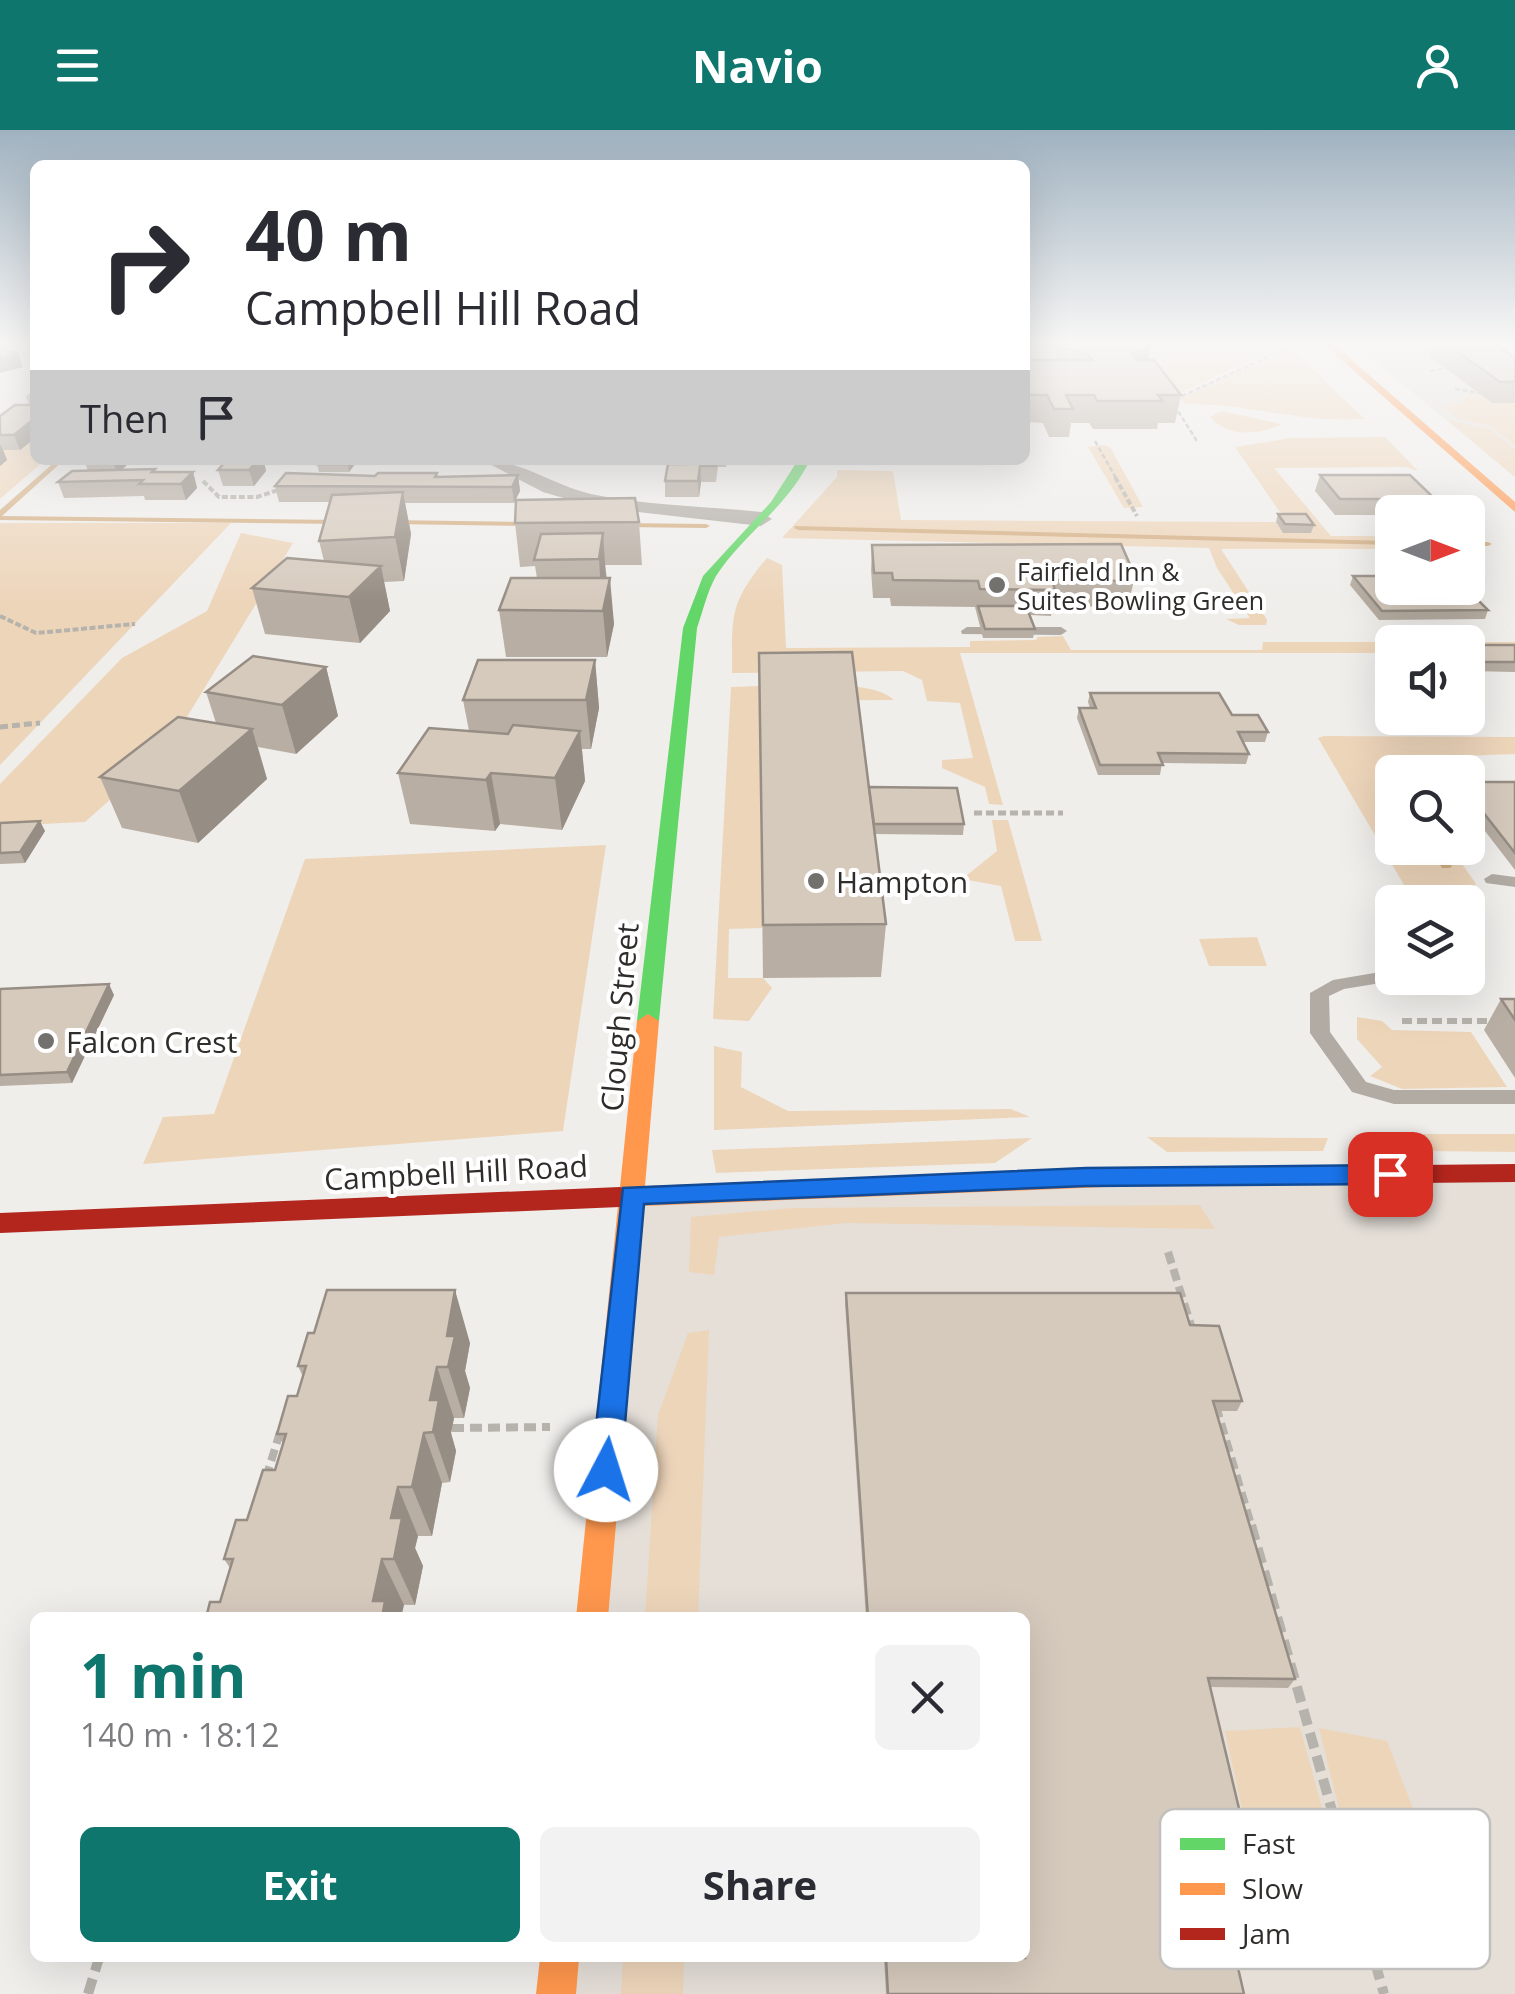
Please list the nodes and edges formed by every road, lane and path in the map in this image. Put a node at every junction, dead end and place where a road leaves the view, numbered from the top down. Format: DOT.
graph roads {
  1 [pos="1189,429"];
  2 [pos="1425,429"];
  3 [pos="1095,441"];
  4 [pos="1197,441"];
  5 [pos="503,465"];
  6 [pos="802,465"];
  7 [pos="202,481"];
  8 [pos="295,485"];
  9 [pos="1515,508"];
  10 [pos="1137,516"];
  11 [pos="761,519"];
  12 [pos="0,616"];
  13 [pos="135,624"];
  14 [pos="966,631"];
  15 [pos="1061,631"];
  16 [pos="40,724"];
  17 [pos="0,726"];
  18 [pos="974,813"];
  19 [pos="1063,813"];
  20 [pos="1492,879"];
  21 [pos="1515,882"];
  22 [pos="1375,979"];
  23 [pos="1402,1021"];
  24 [pos="1496,1021"];
  25 [pos="1515,1098"];
  26 [pos="1515,1173"];
  27 [pos="632,1194"];
  28 [pos="0,1223"];
  29 [pos="1168,1252"];
  30 [pos="1196,1343"];
  31 [pos="1214,1398"];
  32 [pos="297,1427"];
  33 [pos="569,1427"];
  34 [pos="452,1428"];
  35 [pos="264,1484"];
  36 [pos="593,1612"];
  37 [pos="1330,1809"];
  38 [pos="99,1962"];
  39 [pos="560,1962"];
  40 [pos="1377,1969"];
  41 [pos="88,1994"];
  42 [pos="556,1994"];
  43 [pos="1384,1994"];
  1 -- 4 [label="path"];
  2 -- 9 [label="main road"];
  3 -- 10 [label="path"];
  5 -- 11 [label="street"];
  6 -- 11 [label="main road, Clough Street"];
  7 -- 8 [label="path"];
  11 -- 27 [label="main road, Clough Street"];
  12 -- 13 [label="path"];
  14 -- 15 [label="lane"];
  16 -- 17 [label="path"];
  18 -- 19 [label="path"];
  20 -- 21 [label="lane"];
  22 -- 25 [label="lane"];
  23 -- 24 [label="path"];
  26 -- 27 [label="main road, Campbell Hill Road"];
  27 -- 28 [label="main road, Campbell Hill Road"];
  27 -- 36 [label="main road, Clough Street"];
  29 -- 30 [label="path"];
  31 -- 37 [label="path"];
  32 -- 35 [label="path"];
  33 -- 34 [label="path"];
  38 -- 41 [label="path"];
  39 -- 42 [label="main road"];
  40 -- 43 [label="path"];
}
